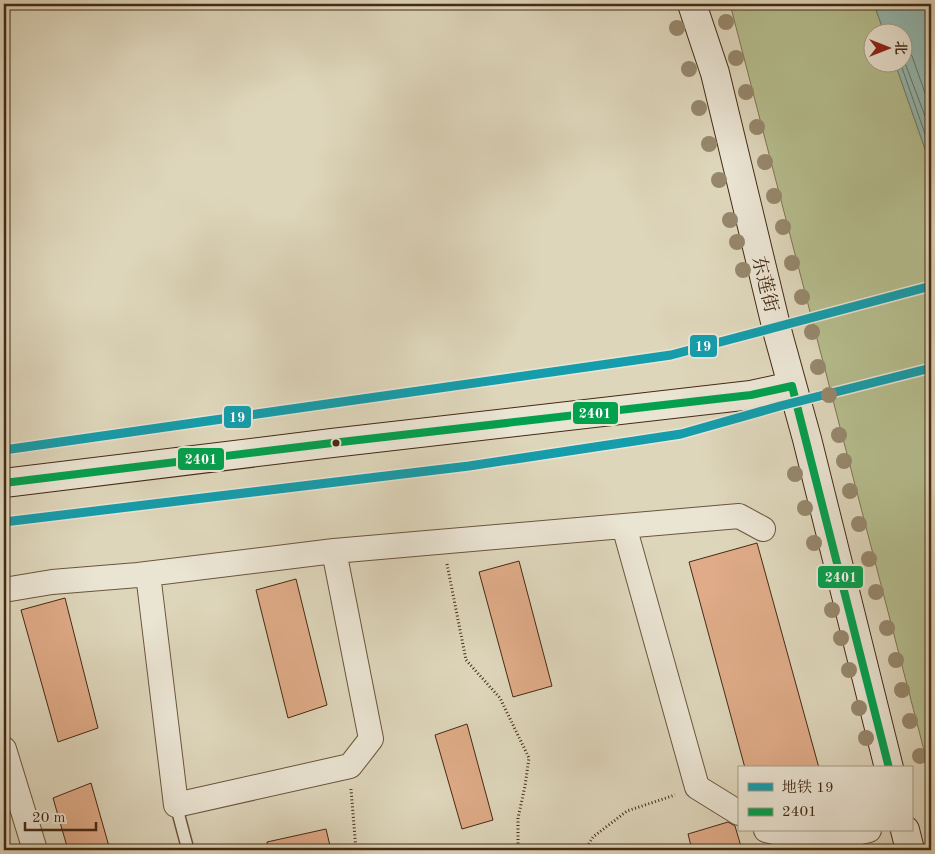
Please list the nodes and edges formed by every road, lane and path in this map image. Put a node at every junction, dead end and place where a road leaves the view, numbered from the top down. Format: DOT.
graph roads {
  1 [pos="692,4"];
  2 [pos="792,386"];
  3 [pos="4,483"];
  4 [pos="624,526"];
  5 [pos="763,529"];
  6 [pos="443,542"];
  7 [pos="334,551"];
  8 [pos="148,574"];
  9 [pos="4,590"];
  10 [pos="4,749"];
  11 [pos="350,766"];
  12 [pos="888,766"];
  13 [pos="696,787"];
  14 [pos="176,805"];
  15 [pos="738,812"];
  16 [pos="774,832"];
  17 [pos="862,832"];
  18 [pos="906,832"];
  19 [pos="819,845"];
  20 [pos="517,849"];
  21 [pos="35,850"];
  22 [pos="188,850"];
  23 [pos="356,850"];
  24 [pos="537,850"];
  25 [pos="585,850"];
  26 [pos="910,850"];
  1 -- 2 [label="street, 东莲街"];
  2 -- 3 [label="street"];
  2 -- 12 [label="street, 东莲街"];
  4 -- 5 [label="street"];
  4 -- 6 [label="street"];
  4 -- 13 [label="street"];
  6 -- 7 [label="street"];
  6 -- 20 [label="path"];
  7 -- 8 [label="street"];
  7 -- 11 [label="street"];
  8 -- 9 [label="street"];
  8 -- 14 [label="street"];
  10 -- 21 [label="street"];
  11 -- 14 [label="street"];
  11 -- 23 [label="path"];
  13 -- 15 [label="street"];
  13 -- 25 [label="path"];
  14 -- 22 [label="lane"];
  16 -- 19 [label="street"];
  17 -- 19 [label="street"];
  18 -- 26 [label="street"];
  20 -- 24 [label="path"];
}
